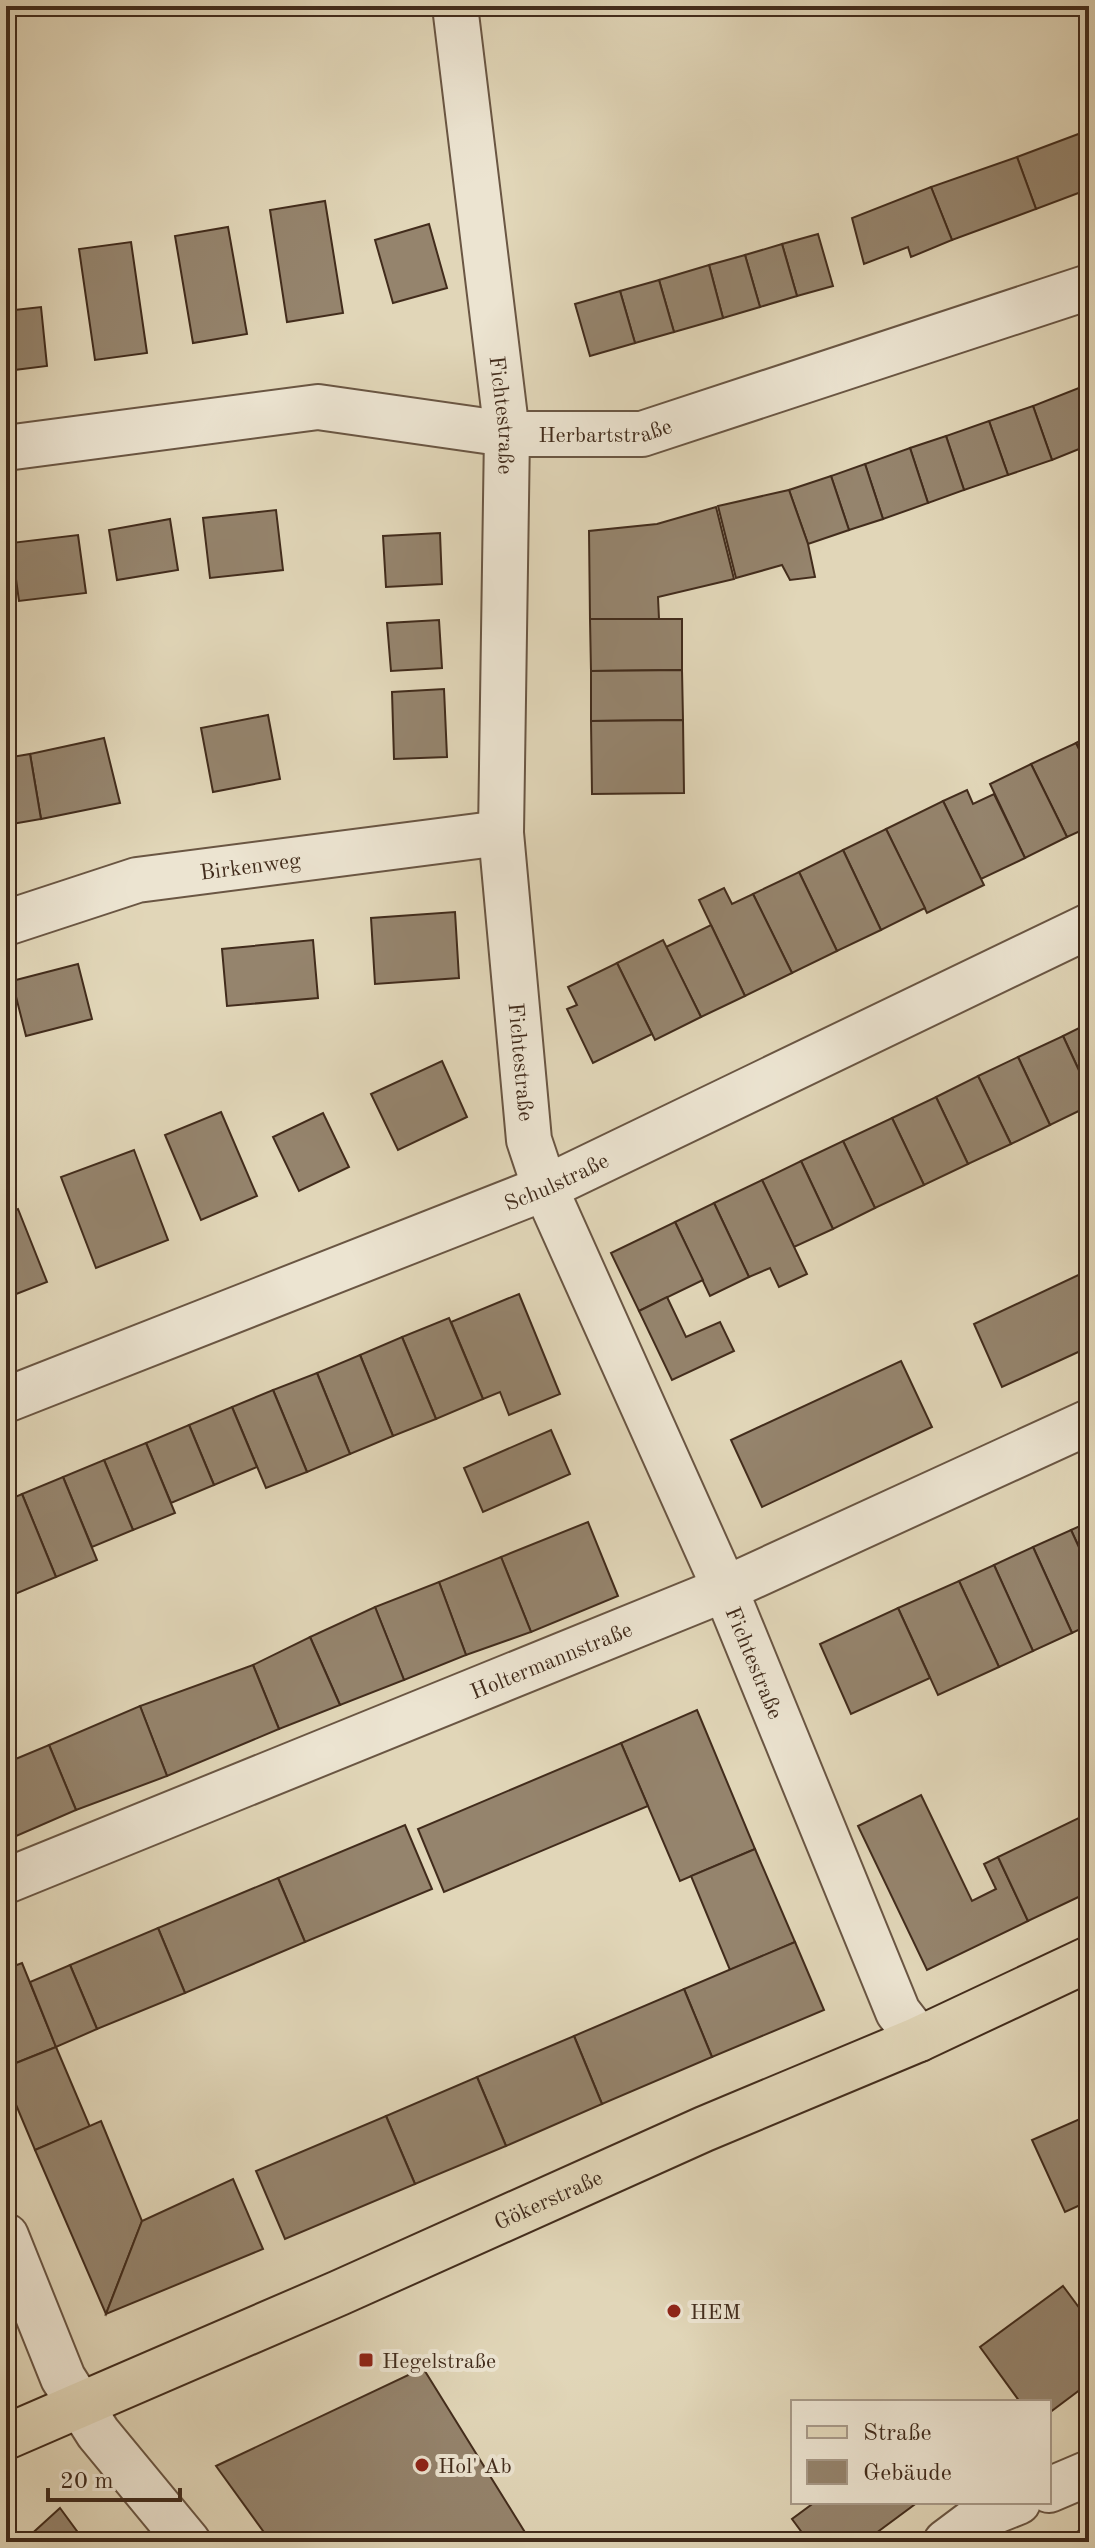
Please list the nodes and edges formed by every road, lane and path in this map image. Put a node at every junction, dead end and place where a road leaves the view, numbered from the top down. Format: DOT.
graph roads {
  1 [pos="455,6"];
  2 [pos="1089,287"];
  3 [pos="507,434"];
  4 [pos="6,448"];
  5 [pos="501,833"];
  6 [pos="6,923"];
  7 [pos="1089,926"];
  8 [pos="545,1188"];
  9 [pos="6,1400"];
  10 [pos="1089,1422"];
  11 [pos="725,1589"];
  12 [pos="6,1881"];
  13 [pos="1089,1959"];
  14 [pos="919,2039"];
  15 [pos="6,2236"];
  16 [pos="81,2405"];
  17 [pos="6,2437"];
  18 [pos="1089,2473"];
  19 [pos="1051,2489"];
  20 [pos="1013,2504"];
  21 [pos="188,2542"];
  22 [pos="946,2542"];
  1 -- 3 [label="street, Fichtestraße"];
  2 -- 3 [label="street, Herbartstraße"];
  3 -- 4 [label="street, Herbartstraße"];
  3 -- 5 [label="street, Fichtestraße"];
  5 -- 6 [label="street, Birkenweg"];
  5 -- 8 [label="street, Fichtestraße"];
  7 -- 8 [label="street, Schulstraße"];
  8 -- 9 [label="street, Schulstraße"];
  8 -- 11 [label="street, Fichtestraße"];
  10 -- 11 [label="street, Holtermannstraße"];
  11 -- 12 [label="street, Holtermannstraße"];
  11 -- 14 [label="street, Fichtestraße"];
  13 -- 14 [label="main road, Gökerstraße"];
  14 -- 16 [label="main road, Gökerstraße"];
  15 -- 16 [label="street"];
  16 -- 17 [label="main road, Gökerstraße"];
  16 -- 21 [label="street"];
  18 -- 19 [label="street"];
  20 -- 22 [label="street"];
}
